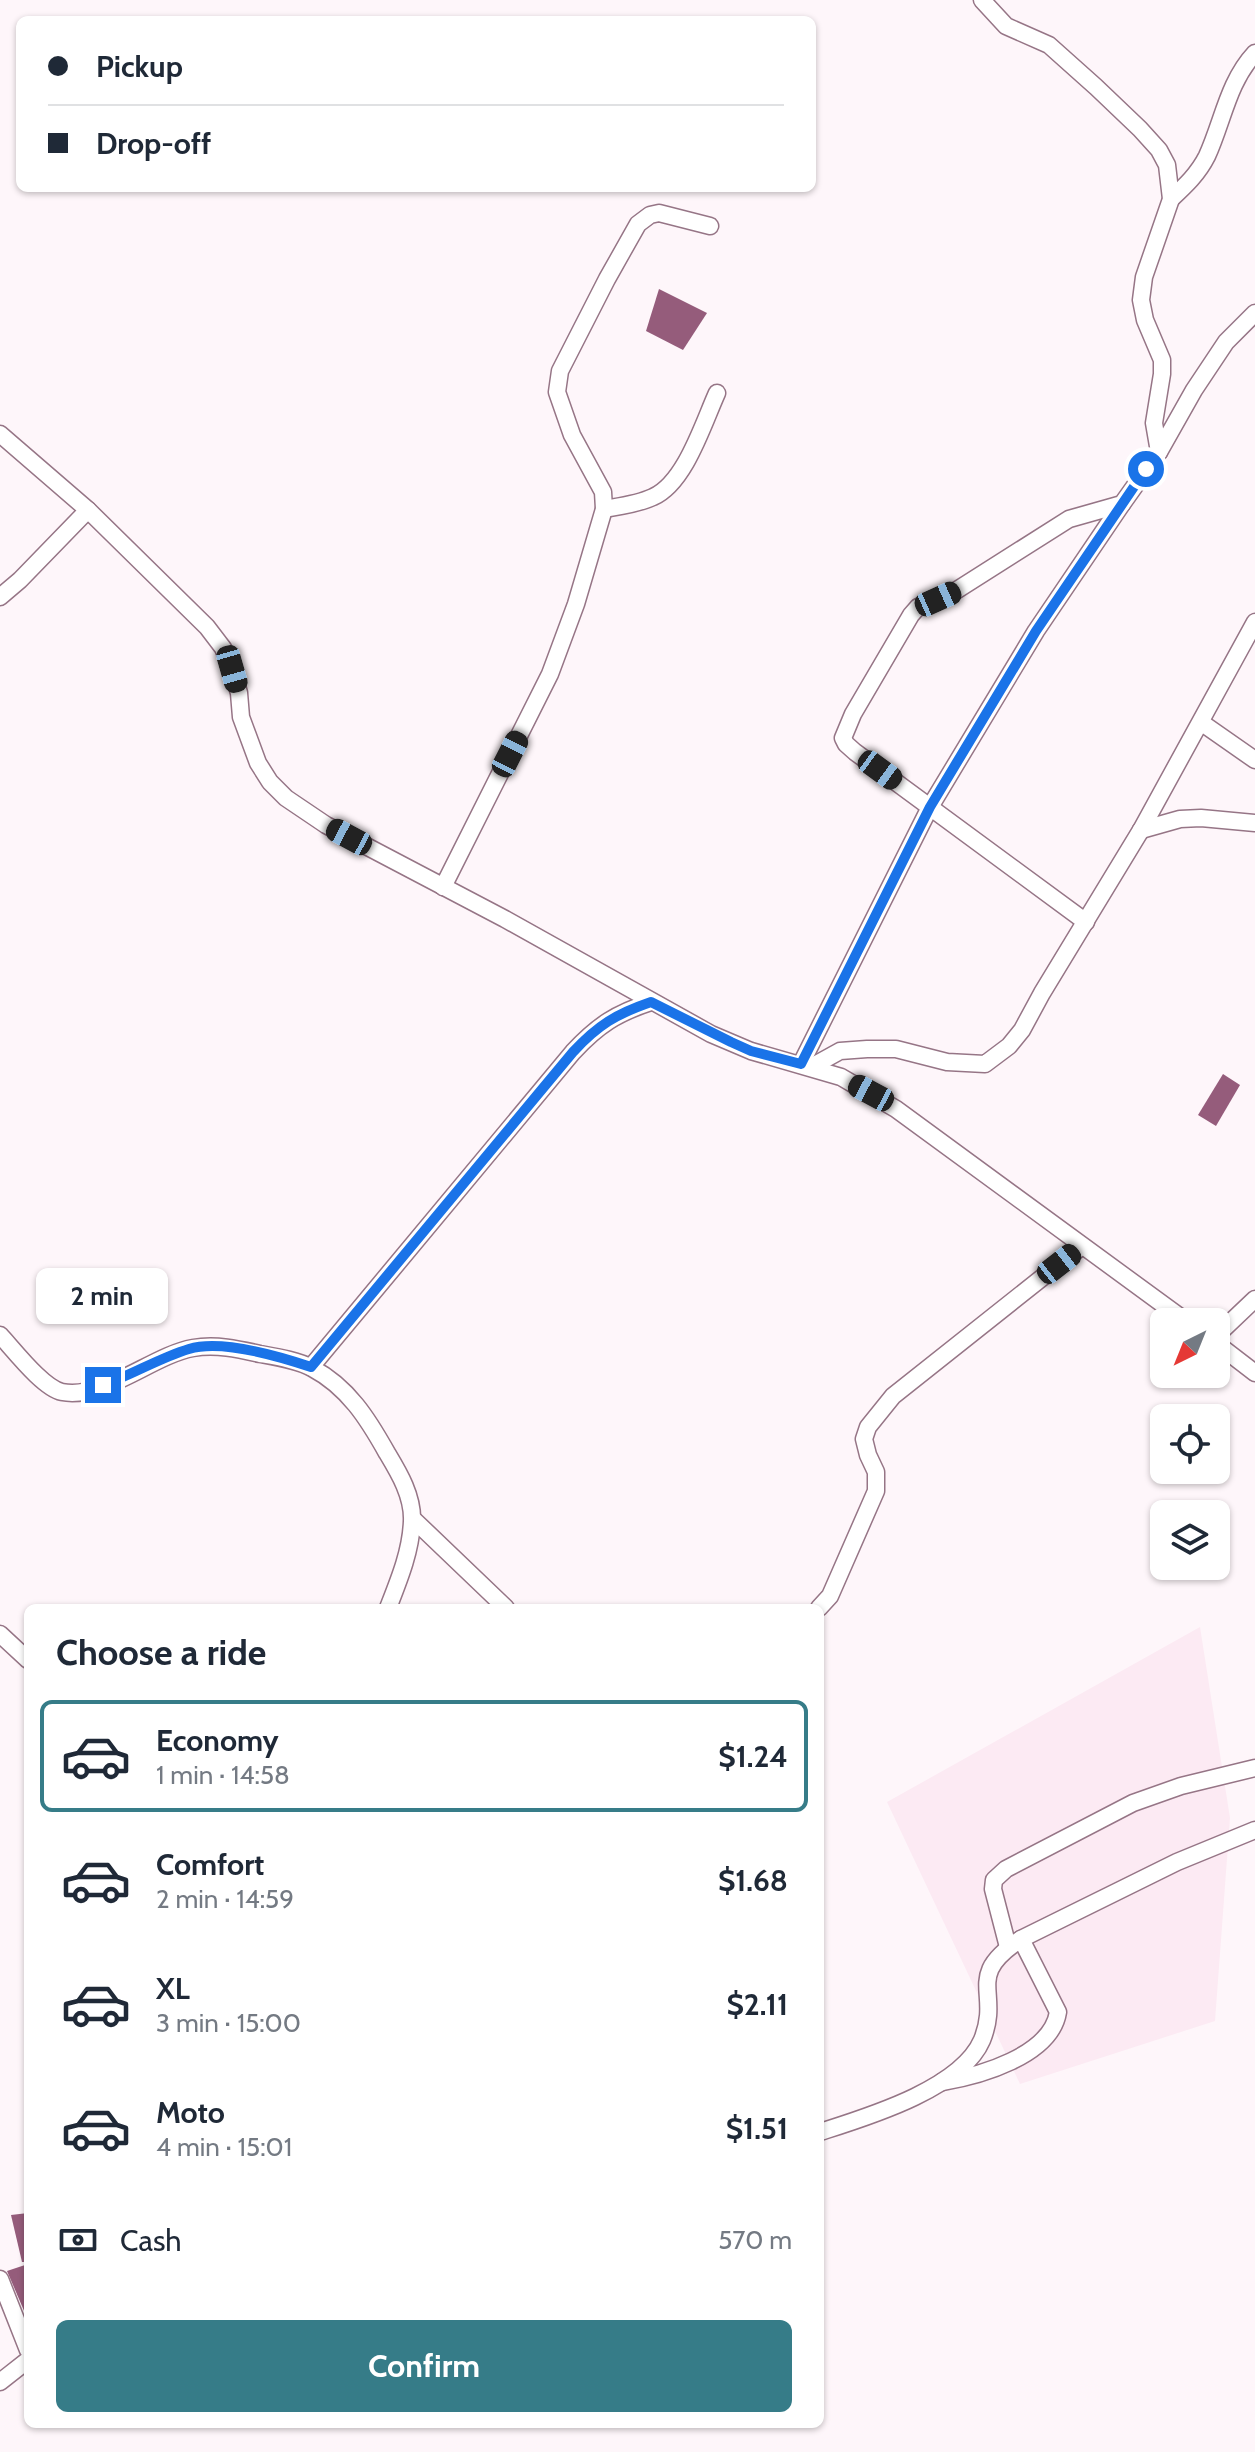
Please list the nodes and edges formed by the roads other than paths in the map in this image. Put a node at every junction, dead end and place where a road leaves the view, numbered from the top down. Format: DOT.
graph roads {
  1 [pos="982,0"];
  2 [pos="1255,53"];
  3 [pos="1171,199"];
  4 [pos="710,226"];
  5 [pos="1255,313"];
  6 [pos="717,393"];
  7 [pos="0,434"];
  8 [pos="1159,452"];
  9 [pos="1122,504"];
  10 [pos="604,509"];
  11 [pos="88,510"];
  12 [pos="0,597"];
  13 [pos="1255,622"];
  14 [pos="1202,723"];
  15 [pos="1255,760"];
  16 [pos="930,807"];
  17 [pos="1255,823"];
  18 [pos="1141,830"];
  19 [pos="443,887"];
  20 [pos="1086,922"];
  21 [pos="651,1002"];
  22 [pos="806,1066"];
  23 [pos="1082,1246"];
  24 [pos="1255,1299"];
  25 [pos="1168,1308"];
  26 [pos="1230,1323"];
  27 [pos="0,1335"];
  28 [pos="1230,1354"];
  29 [pos="311,1367"];
  30 [pos="1255,1373"];
  31 [pos="413,1519"];
  32 [pos="390,1604"];
  33 [pos="502,1604"];
  34 [pos="823,1604"];
  35 [pos="0,1634"];
  36 [pos="24,1656"];
  37 [pos="1255,1768"];
  38 [pos="1255,1830"];
  39 [pos="1015,1943"];
  40 [pos="942,2082"];
  41 [pos="824,2131"];
  42 [pos="0,2279"];
  43 [pos="24,2340"];
  44 [pos="24,2363"];
  45 [pos="0,2382"];
  1 -- 3 [label="street"];
  2 -- 3 [label="street"];
  3 -- 8 [label="street"];
  4 -- 10 [label="street"];
  5 -- 8 [label="street"];
  6 -- 10 [label="street"];
  7 -- 11 [label="street"];
  8 -- 9 [label="street"];
  9 -- 16 [label="street"];
  9 -- 16 [label="street"];
  10 -- 19 [label="street"];
  11 -- 12 [label="street"];
  11 -- 19 [label="street"];
  13 -- 14 [label="street"];
  14 -- 15 [label="street"];
  14 -- 18 [label="street"];
  16 -- 20 [label="street"];
  16 -- 22 [label="street"];
  17 -- 18 [label="street"];
  18 -- 20 [label="street"];
  19 -- 21 [label="street"];
  20 -- 22 [label="street"];
  21 -- 22 [label="street"];
  21 -- 29 [label="street"];
  22 -- 23 [label="street"];
  23 -- 25 [label="street"];
  23 -- 34 [label="street"];
  24 -- 26 [label="street"];
  27 -- 29 [label="street"];
  28 -- 30 [label="street"];
  29 -- 31 [label="street"];
  31 -- 32 [label="street"];
  31 -- 33 [label="street"];
  35 -- 36 [label="street"];
  37 -- 39 [label="street"];
  38 -- 39 [label="street"];
  39 -- 40 [label="street"];
  39 -- 40 [label="street"];
  40 -- 41 [label="street"];
  42 -- 43 [label="street"];
  44 -- 45 [label="street"];
}
